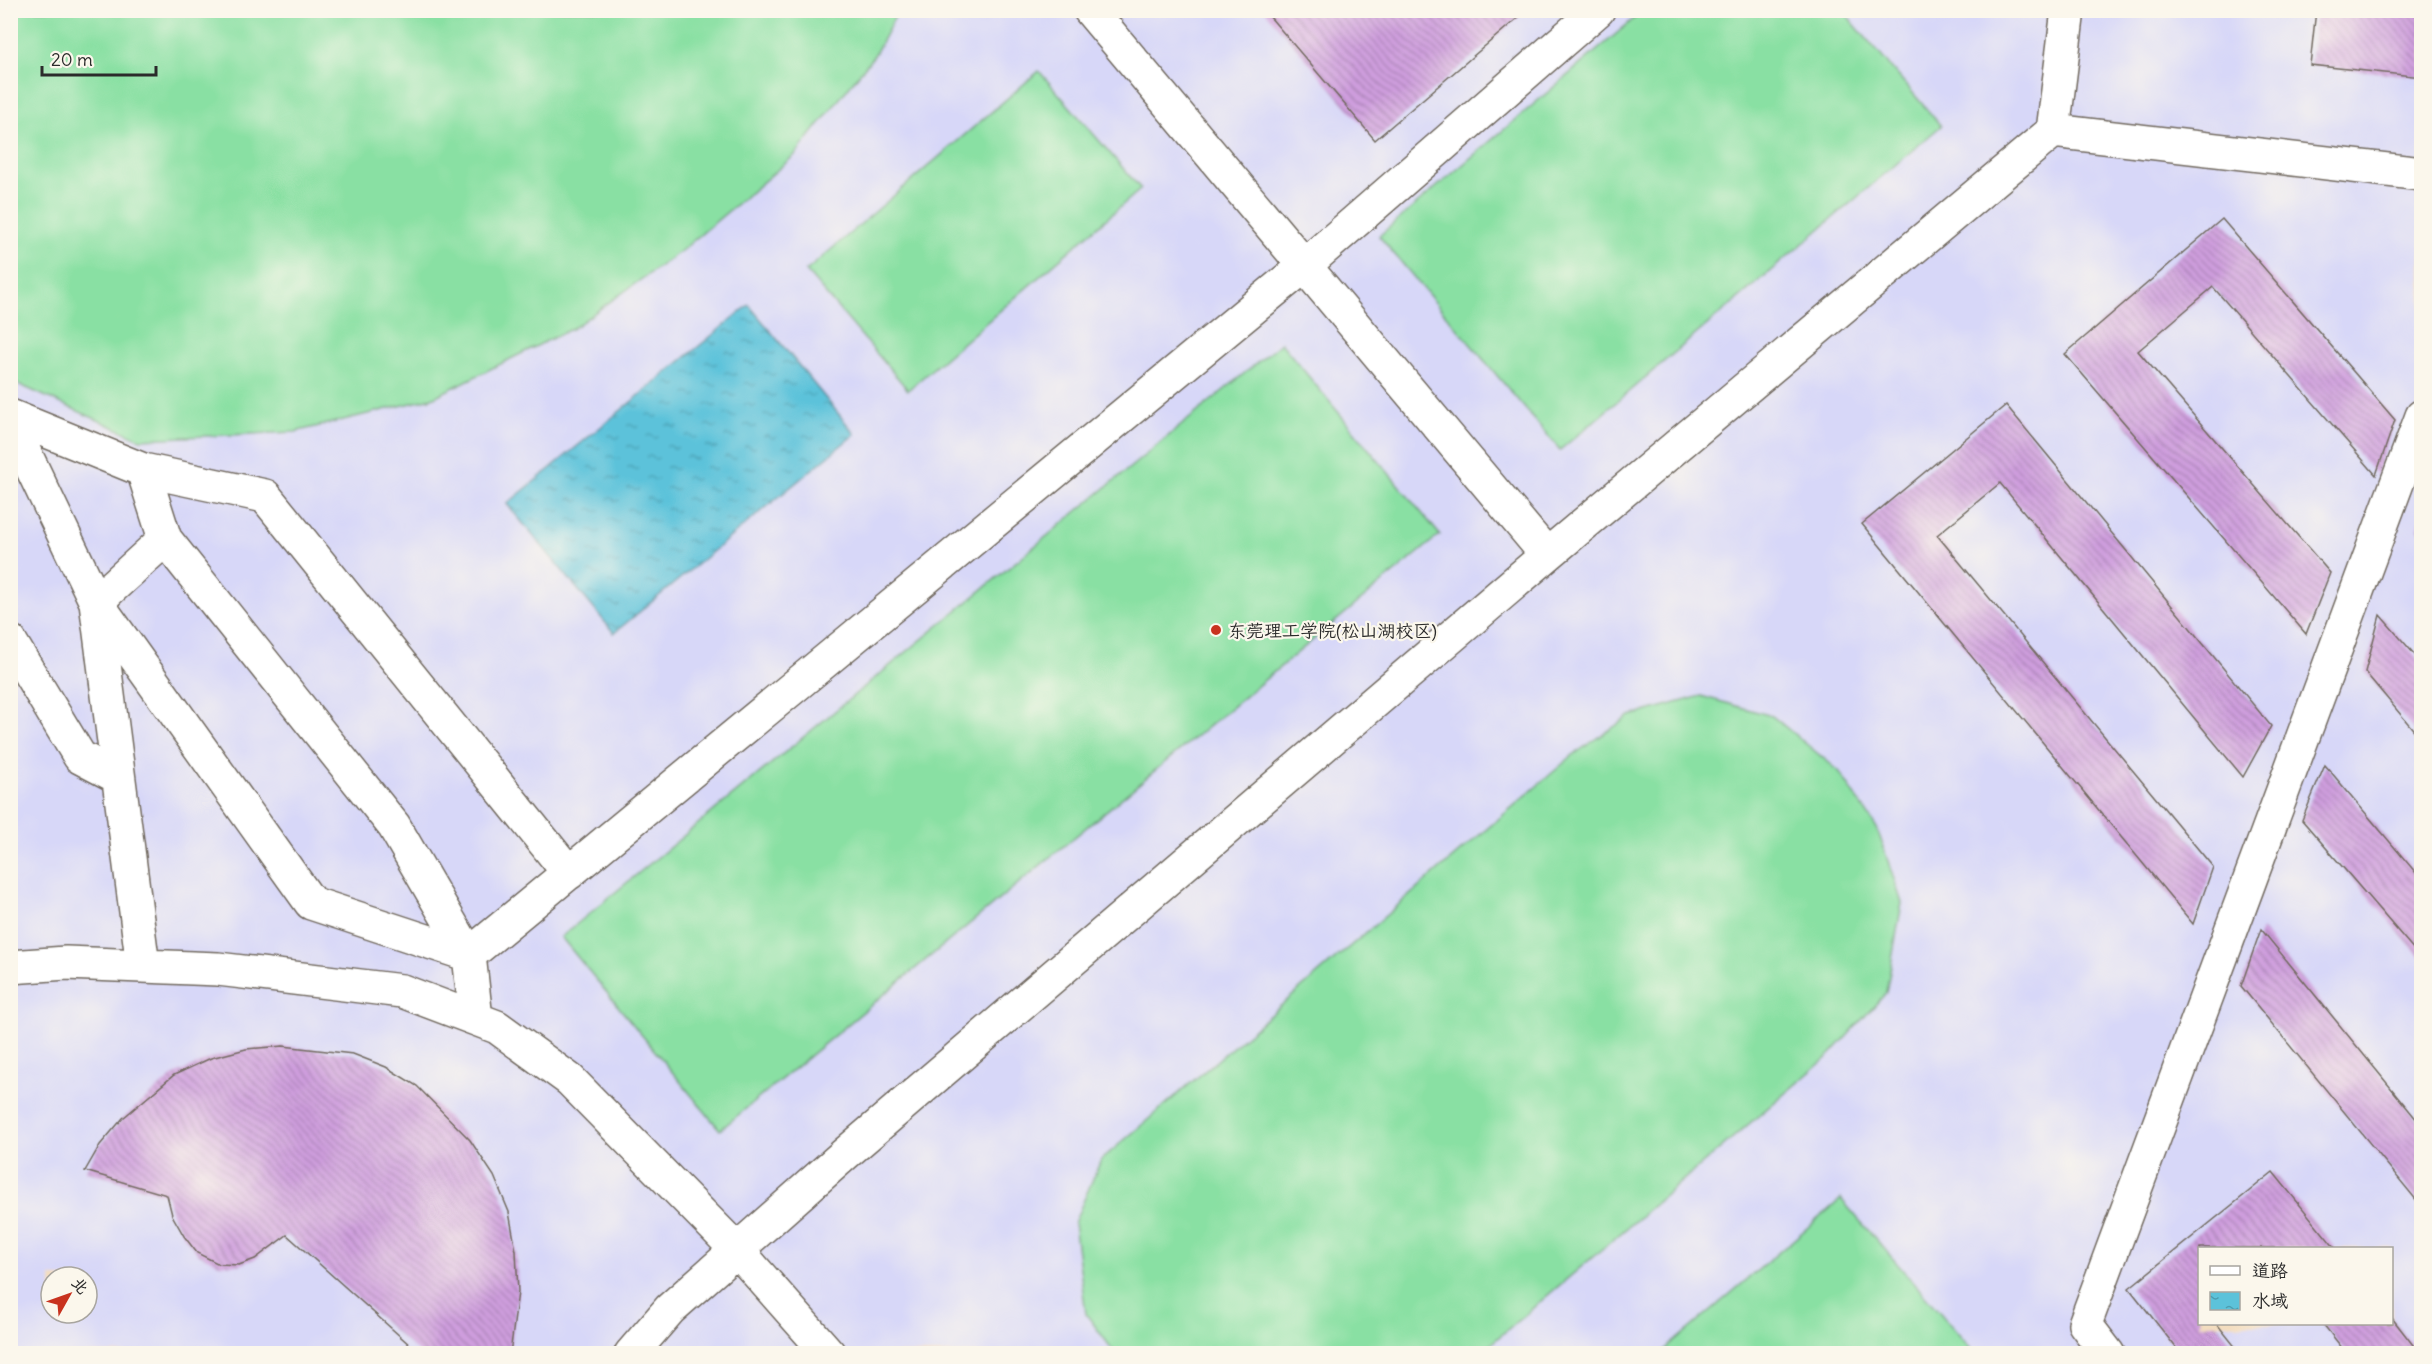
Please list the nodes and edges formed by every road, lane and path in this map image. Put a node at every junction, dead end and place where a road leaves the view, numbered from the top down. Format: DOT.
graph roads {
  1 [pos="1090,10"];
  2 [pos="1598,10"];
  3 [pos="2068,10"];
  4 [pos="2053,131"];
  5 [pos="2421,174"];
  6 [pos="1304,266"];
  7 [pos="10,416"];
  8 [pos="2421,416"];
  9 [pos="10,422"];
  10 [pos="143,470"];
  11 [pos="165,539"];
  12 [pos="1547,555"];
  13 [pos="96,602"];
  14 [pos="10,641"];
  15 [pos="118,777"];
  16 [pos="569,873"];
  17 [pos="469,955"];
  18 [pos="143,966"];
  19 [pos="10,967"];
  20 [pos="476,1019"];
  21 [pos="737,1250"];
  22 [pos="631,1353"];
  23 [pos="829,1353"];
  24 [pos="2108,1353"];
  1 -- 6 [label="street"];
  2 -- 6 [label="street"];
  3 -- 4 [label="street"];
  4 -- 5 [label="street"];
  4 -- 12 [label="street"];
  6 -- 12 [label="street"];
  6 -- 16 [label="street"];
  7 -- 10 [label="street"];
  8 -- 24 [label="street"];
  9 -- 13 [label="street"];
  10 -- 11 [label="street"];
  10 -- 16 [label="street"];
  11 -- 13 [label="street"];
  11 -- 17 [label="street"];
  12 -- 21 [label="street"];
  13 -- 15 [label="street"];
  13 -- 17 [label="street"];
  14 -- 15 [label="street"];
  15 -- 18 [label="street"];
  16 -- 17 [label="street"];
  17 -- 20 [label="street"];
  18 -- 19 [label="street"];
  18 -- 20 [label="street"];
  20 -- 21 [label="street"];
  21 -- 22 [label="street"];
  21 -- 23 [label="street"];
}
